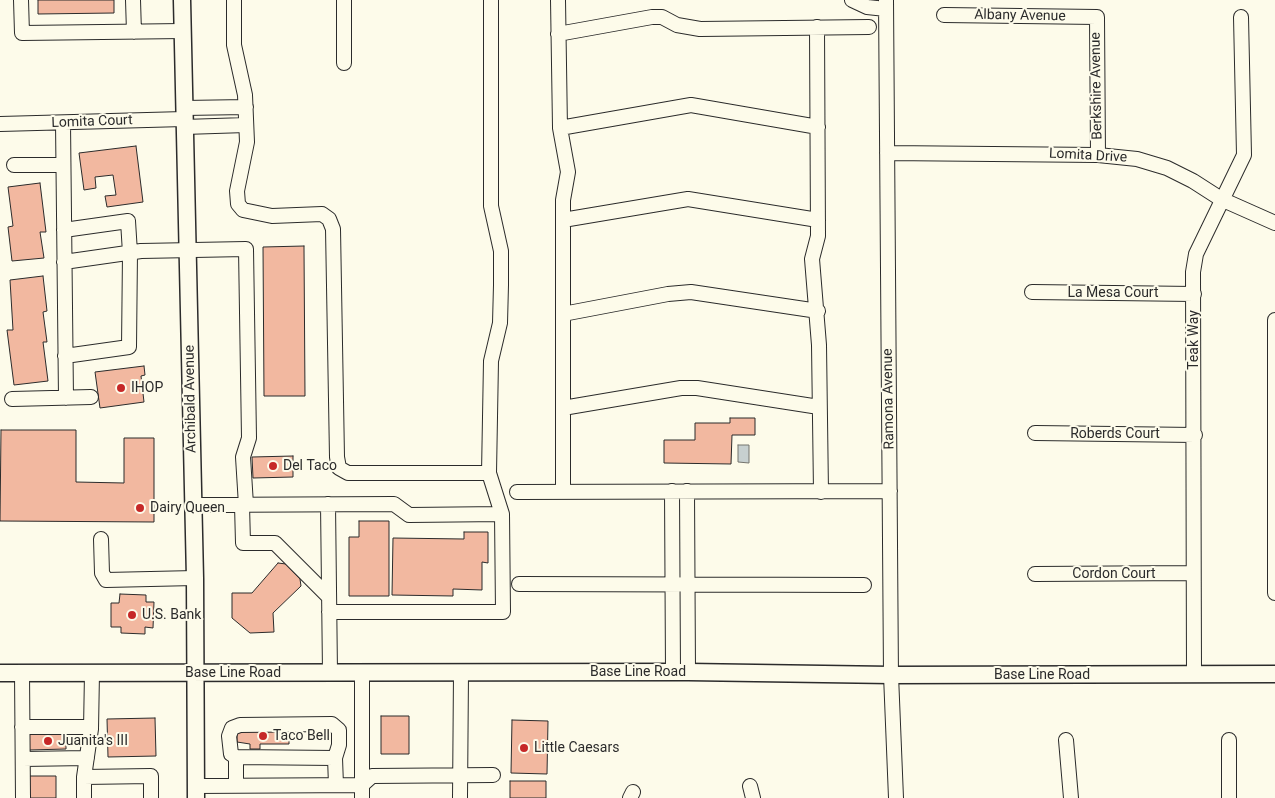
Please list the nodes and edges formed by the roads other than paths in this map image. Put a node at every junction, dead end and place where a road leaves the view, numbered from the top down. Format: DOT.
graph roads {
  1 [pos="21,0"];
  2 [pos="133,0"];
  3 [pos="182,0"];
  4 [pos="234,0"];
  5 [pos="344,0"];
  6 [pos="491,0"];
  7 [pos="558,0"];
  8 [pos="852,0"];
  9 [pos="886,5"];
  10 [pos="944,15"];
  11 [pos="1097,17"];
  12 [pos="1241,17"];
  13 [pos="817,27"];
  14 [pos="868,27"];
  15 [pos="183,31"];
  16 [pos="134,32"];
  17 [pos="558,34"];
  18 [pos="344,63"];
  19 [pos="246,106"];
  20 [pos="184,118"];
  21 [pos="63,123"];
  22 [pos="0,124"];
  23 [pos="246,125"];
  24 [pos="818,127"];
  25 [pos="560,128"];
  26 [pos="887,153"];
  27 [pos="1098,155"];
  28 [pos="14,165"];
  29 [pos="63,165"];
  30 [pos="1221,199"];
  31 [pos="562,220"];
  32 [pos="818,220"];
  33 [pos="1275,224"];
  34 [pos="64,230"];
  35 [pos="188,250"];
  36 [pos="130,253"];
  37 [pos="64,262"];
  38 [pos="1032,292"];
  39 [pos="1194,294"];
  40 [pos="818,311"];
  41 [pos="562,314"];
  42 [pos="1275,320"];
  43 [pos="66,356"];
  44 [pos="91,397"];
  45 [pos="66,398"];
  46 [pos="12,399"];
  47 [pos="1274,402"];
  48 [pos="820,407"];
  49 [pos="562,408"];
  50 [pos="1035,433"];
  51 [pos="1195,435"];
  52 [pos="489,473"];
  53 [pos="672,491"];
  54 [pos="687,491"];
  55 [pos="890,491"];
  56 [pos="517,492"];
  57 [pos="562,492"];
  58 [pos="821,492"];
  59 [pos="1275,494"];
  60 [pos="328,504"];
  61 [pos="194,505"];
  62 [pos="244,505"];
  63 [pos="502,514"];
  64 [pos="101,539"];
  65 [pos="1192,573"];
  66 [pos="1035,574"];
  67 [pos="195,578"];
  68 [pos="519,584"];
  69 [pos="673,584"];
  70 [pos="688,584"];
  71 [pos="864,585"];
  72 [pos="1275,586"];
  73 [pos="1275,593"];
  74 [pos="329,597"];
  75 [pos="329,612"];
  76 [pos="681,672"];
  77 [pos="0,673"];
  78 [pos="22,673"];
  79 [pos="92,673"];
  80 [pos="196,673"];
  81 [pos="330,673"];
  82 [pos="362,673"];
  83 [pos="461,673"];
  84 [pos="1275,674"];
  85 [pos="891,675"];
  86 [pos="1194,675"];
  87 [pos="22,727"];
  88 [pos="91,727"];
  89 [pos="1066,740"];
  90 [pos="1229,740"];
  91 [pos="236,757"];
  92 [pos="87,758"];
  93 [pos="335,758"];
  94 [pos="22,759"];
  95 [pos="459,775"];
  96 [pos="493,775"];
  97 [pos="84,777"];
  98 [pos="236,785"];
  99 [pos="336,785"];
  100 [pos="362,791"];
  101 [pos="196,792"];
  102 [pos="23,798"];
  103 [pos="84,798"];
  104 [pos="151,798"];
  105 [pos="460,798"];
  106 [pos="896,798"];
  107 [pos="1071,798"];
  108 [pos="1229,798"];
  1 -- 16 [label="street"];
  2 -- 16 [label="street"];
  3 -- 15 [label="main road, Archibald Avenue"];
  4 -- 19 [label="street"];
  5 -- 18 [label="street"];
  6 -- 52 [label="street"];
  7 -- 17 [label="street"];
  8 -- 9 [label="street"];
  9 -- 26 [label="street, Ramona Avenue"];
  10 -- 11 [label="street, Albany Avenue"];
  11 -- 27 [label="street, Berkshire Avenue"];
  12 -- 30 [label="street, Teak Way"];
  13 -- 14 [label="street"];
  13 -- 17 [label="street"];
  13 -- 24 [label="street"];
  15 -- 16 [label="street"];
  15 -- 20 [label="main road, Archibald Avenue"];
  17 -- 25 [label="street"];
  19 -- 20 [label="street"];
  19 -- 23 [label="street"];
  20 -- 21 [label="street, Lomita Court"];
  20 -- 23 [label="street"];
  20 -- 35 [label="main road, Archibald Avenue"];
  21 -- 22 [label="street, Lomita Court"];
  21 -- 29 [label="street"];
  23 -- 52 [label="street"];
  24 -- 25 [label="street"];
  24 -- 32 [label="street"];
  25 -- 31 [label="street"];
  26 -- 27 [label="street, Lomita Drive"];
  26 -- 55 [label="street, Ramona Avenue"];
  27 -- 30 [label="street, Lomita Drive"];
  28 -- 29 [label="street"];
  29 -- 34 [label="street"];
  30 -- 33 [label="street, Lomita Drive"];
  30 -- 39 [label="street, Teak Way"];
  31 -- 32 [label="street"];
  31 -- 41 [label="street"];
  32 -- 40 [label="street"];
  34 -- 36 [label="street"];
  34 -- 37 [label="street"];
  35 -- 36 [label="street"];
  35 -- 61 [label="main road, Archibald Avenue"];
  35 -- 62 [label="street"];
  36 -- 37 [label="street"];
  36 -- 43 [label="street"];
  37 -- 43 [label="street"];
  38 -- 39 [label="street, La Mesa Court"];
  39 -- 51 [label="street, Teak Way"];
  40 -- 41 [label="street"];
  40 -- 48 [label="street"];
  41 -- 49 [label="street"];
  42 -- 47 [label="street"];
  43 -- 45 [label="street"];
  44 -- 45 [label="street"];
  45 -- 46 [label="street"];
  47 -- 59 [label="street"];
  48 -- 49 [label="street"];
  48 -- 58 [label="street"];
  49 -- 57 [label="street"];
  50 -- 51 [label="street, Roberds Court"];
  51 -- 65 [label="street, Teak Way"];
  52 -- 63 [label="street"];
  53 -- 54 [label="street"];
  53 -- 57 [label="street"];
  53 -- 69 [label="street"];
  54 -- 58 [label="street"];
  54 -- 70 [label="street"];
  55 -- 58 [label="street"];
  55 -- 85 [label="street, Ramona Avenue"];
  56 -- 57 [label="street"];
  59 -- 72 [label="street"];
  60 -- 62 [label="street"];
  60 -- 63 [label="street"];
  60 -- 74 [label="street"];
  61 -- 62 [label="street"];
  61 -- 67 [label="main road, Archibald Avenue"];
  62 -- 74 [label="street"];
  63 -- 75 [label="street"];
  64 -- 67 [label="street"];
  65 -- 66 [label="street, Cordon Court"];
  65 -- 86 [label="street, Teak Way"];
  67 -- 80 [label="main road, Archibald Avenue"];
  68 -- 69 [label="street"];
  69 -- 70 [label="street"];
  69 -- 76 [label="street"];
  70 -- 71 [label="street"];
  70 -- 76 [label="street"];
  72 -- 73 [label="street"];
  74 -- 75 [label="street"];
  75 -- 81 [label="street"];
  76 -- 83 [label="main road, Base Line Road"];
  76 -- 85 [label="main road, Base Line Road"];
  77 -- 78 [label="main road, Base Line Road"];
  78 -- 79 [label="main road, Base Line Road"];
  78 -- 87 [label="street"];
  79 -- 80 [label="main road, Base Line Road"];
  79 -- 88 [label="street"];
  80 -- 81 [label="main road, Base Line Road"];
  80 -- 101 [label="main road, Archibald Avenue"];
  81 -- 82 [label="main road, Base Line Road"];
  82 -- 83 [label="main road, Base Line Road"];
  82 -- 100 [label="street"];
  83 -- 95 [label="street"];
  84 -- 86 [label="main road, Base Line Road"];
  85 -- 86 [label="main road, Base Line Road"];
  85 -- 106 [label="street, Ramona Avenue"];
  87 -- 88 [label="street"];
  87 -- 94 [label="street"];
  88 -- 92 [label="street"];
  89 -- 107 [label="street"];
  90 -- 108 [label="street"];
  91 -- 93 [label="street"];
  91 -- 93 [label="street"];
  91 -- 98 [label="street"];
  92 -- 94 [label="street"];
  92 -- 97 [label="street"];
  93 -- 99 [label="street"];
  94 -- 102 [label="street"];
  95 -- 96 [label="street"];
  95 -- 100 [label="street"];
  95 -- 105 [label="street"];
  97 -- 103 [label="street"];
  97 -- 104 [label="street"];
  98 -- 99 [label="street"];
  98 -- 101 [label="street"];
  99 -- 100 [label="street"];
}
